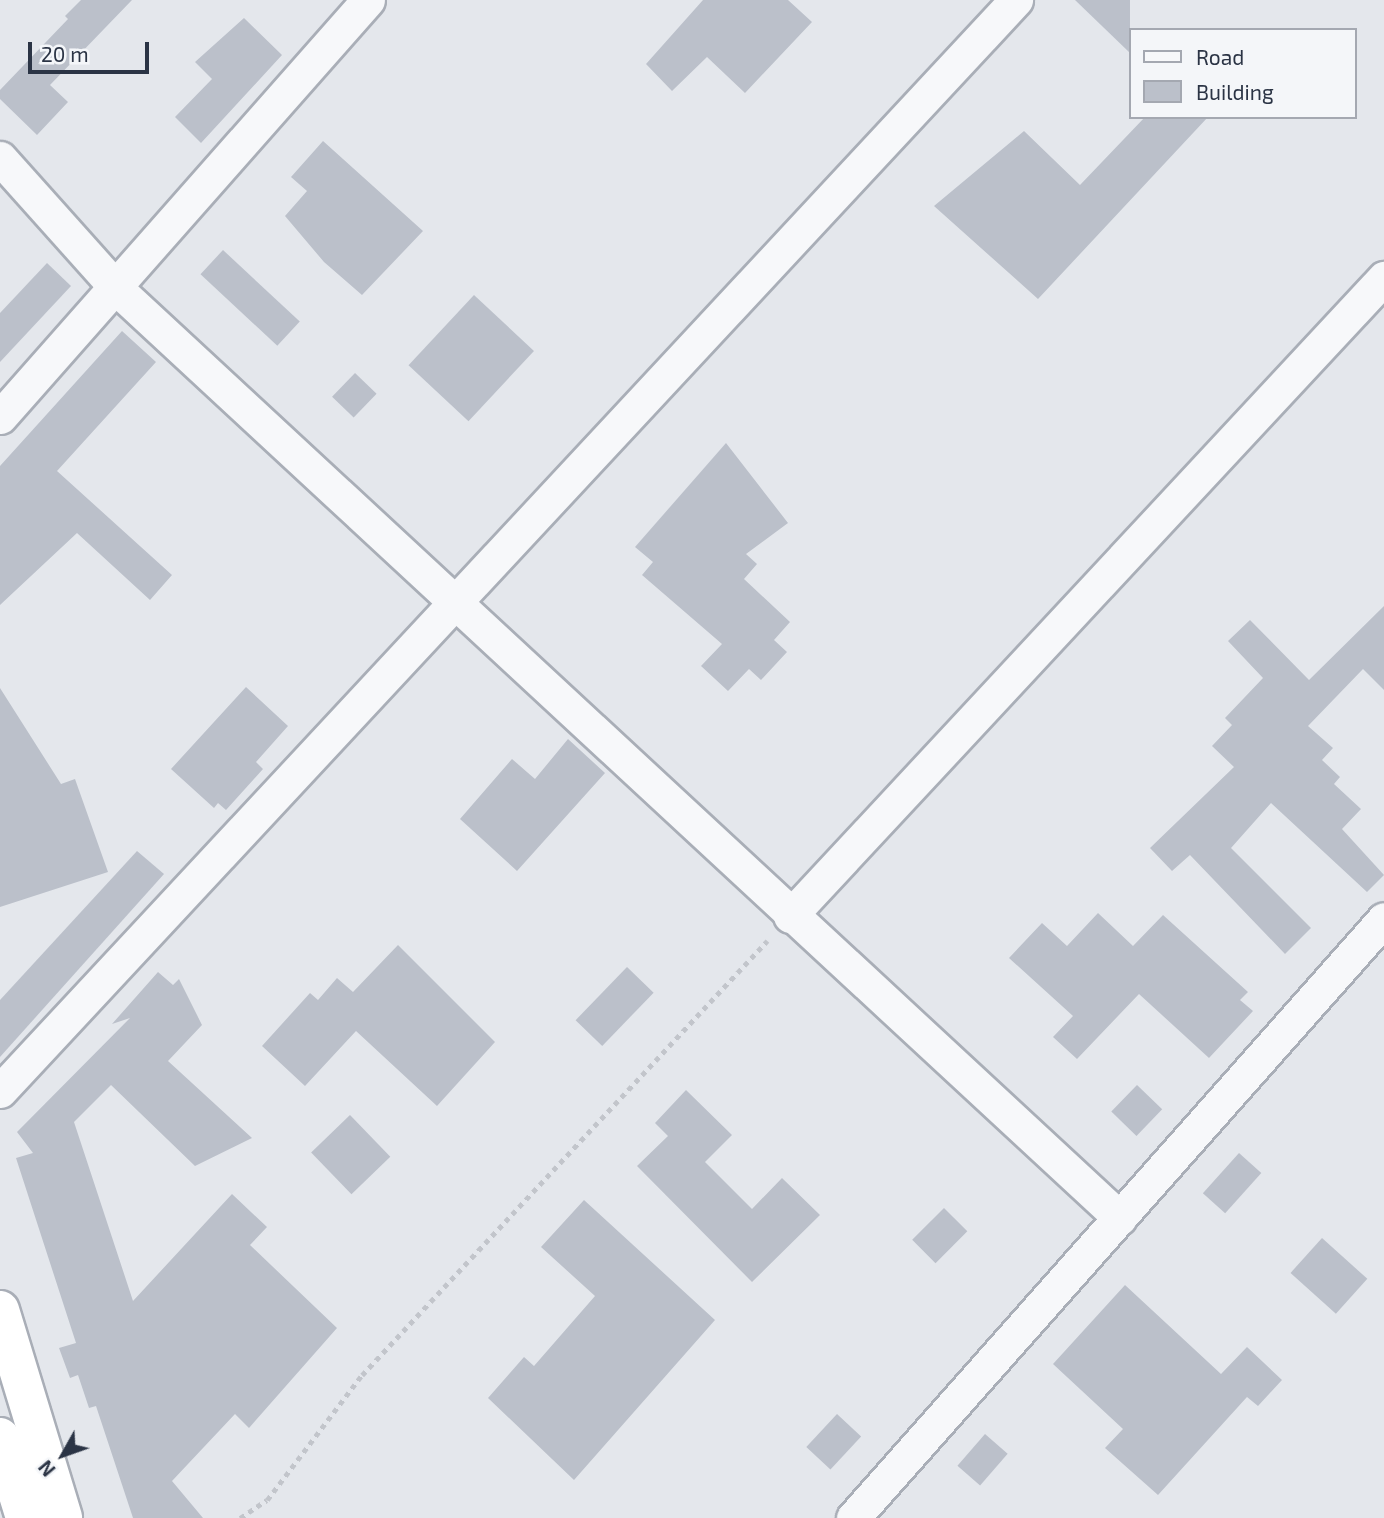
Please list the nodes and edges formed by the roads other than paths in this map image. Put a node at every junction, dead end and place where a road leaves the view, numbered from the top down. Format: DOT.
graph roads {
  1 [pos="368,0"];
  2 [pos="1016,0"];
  3 [pos="0,158"];
  4 [pos="1384,278"];
  5 [pos="117,289"];
  6 [pos="0,417"];
  7 [pos="456,604"];
  8 [pos="790,916"];
  9 [pos="1384,919"];
  10 [pos="0,1091"];
  11 [pos="1120,1218"];
  12 [pos="0,1310"];
  13 [pos="0,1437"];
  14 [pos="25,1518"];
  15 [pos="63,1518"];
  16 [pos="853,1518"];
  1 -- 5 [label="street"];
  2 -- 7 [label="street"];
  3 -- 5 [label="street"];
  4 -- 8 [label="street"];
  5 -- 6 [label="street"];
  5 -- 7 [label="street"];
  7 -- 8 [label="street"];
  7 -- 10 [label="street"];
  8 -- 11 [label="street"];
  9 -- 11 [label="street"];
  11 -- 16 [label="street"];
  12 -- 15 [label="highway"];
  13 -- 14 [label="highway"];
}
